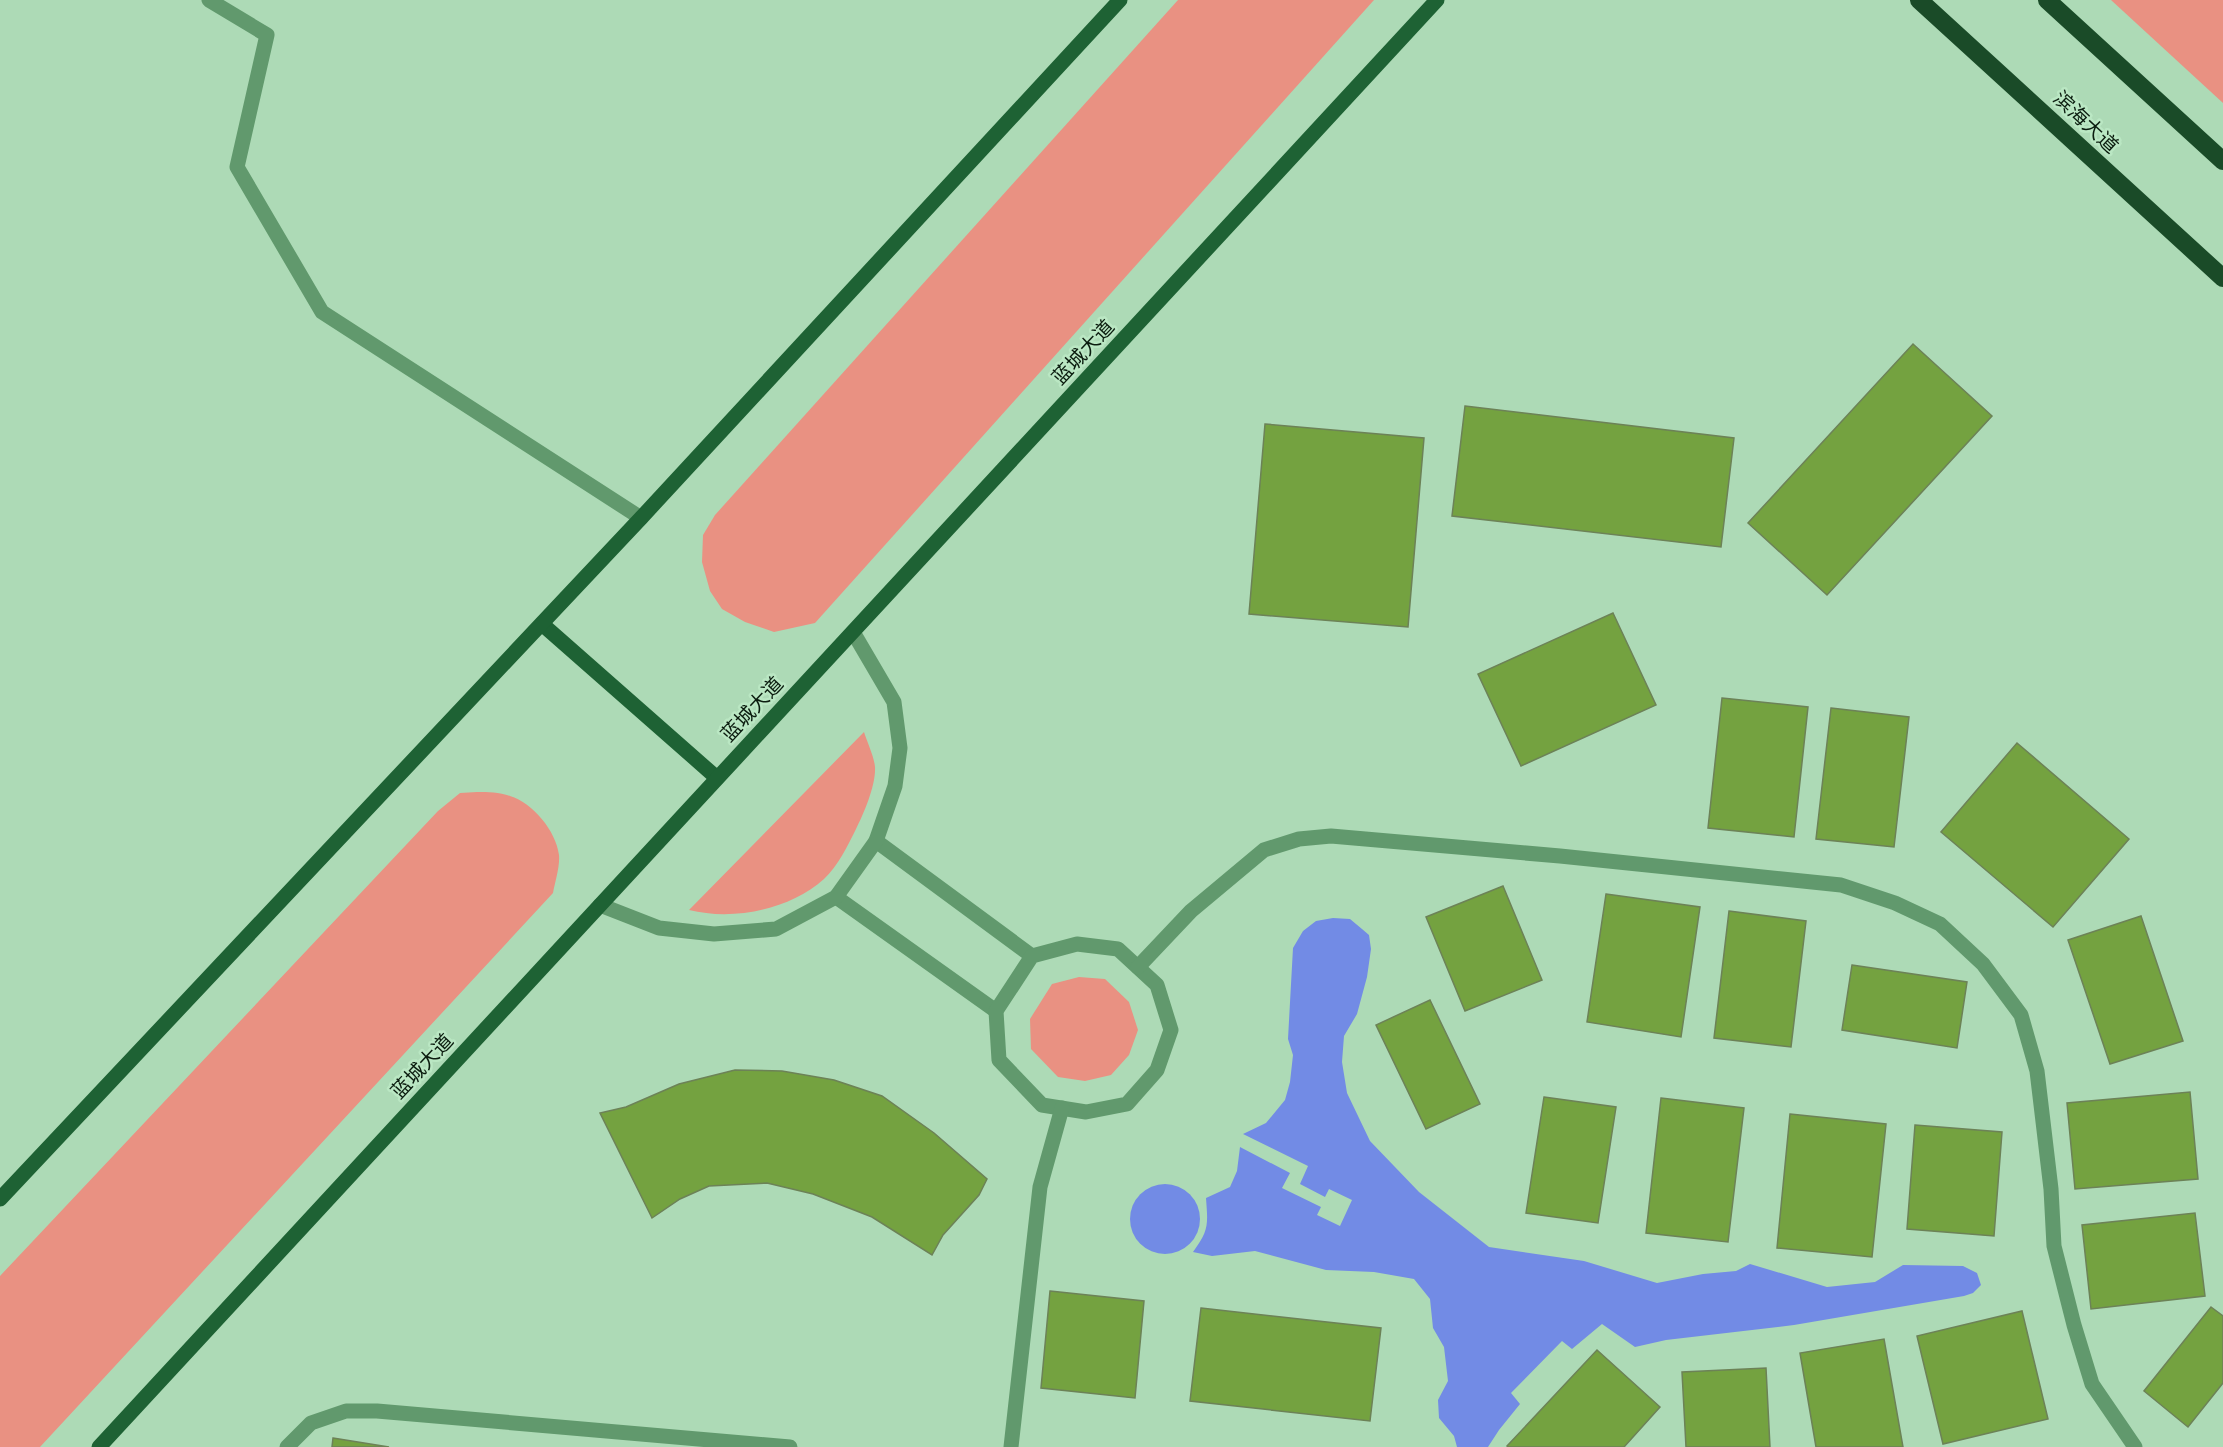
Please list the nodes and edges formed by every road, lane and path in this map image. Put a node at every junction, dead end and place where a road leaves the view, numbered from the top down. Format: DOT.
graph roads {
  1 [pos="209,0"];
  2 [pos="1120,0"];
  3 [pos="1437,0"];
  4 [pos="1919,0"];
  5 [pos="2047,0"];
  6 [pos="2223,161"];
  7 [pos="2223,278"];
  8 [pos="641,518"];
  9 [pos="542,624"];
  10 [pos="853,632"];
  11 [pos="717,778"];
  12 [pos="876,841"];
  13 [pos="836,897"];
  14 [pos="600,905"];
  15 [pos="1032,956"];
  16 [pos="1138,967"];
  17 [pos="996,1011"];
  18 [pos="1062,1108"];
  19 [pos="0,1199"];
  20 [pos="99,1447"];
  21 [pos="287,1447"];
  22 [pos="790,1447"];
  23 [pos="1011,1447"];
  24 [pos="2135,1447"];
  1 -- 8 [label="street"];
  2 -- 8 [label="main road"];
  3 -- 10 [label="main road, 蓝城大道"];
  4 -- 7 [label="highway, 滨海大道"];
  5 -- 6 [label="highway"];
  8 -- 9 [label="main road"];
  9 -- 11 [label="main road"];
  9 -- 19 [label="main road"];
  10 -- 11 [label="main road, 蓝城大道"];
  10 -- 12 [label="street"];
  11 -- 14 [label="main road, 蓝城大道"];
  12 -- 13 [label="street"];
  12 -- 15 [label="street"];
  13 -- 14 [label="street"];
  13 -- 17 [label="street"];
  14 -- 20 [label="main road, 蓝城大道"];
  15 -- 16 [label="street"];
  15 -- 17 [label="street"];
  16 -- 18 [label="street"];
  16 -- 24 [label="street"];
  17 -- 18 [label="street"];
  18 -- 23 [label="street"];
  21 -- 22 [label="street"];
}
